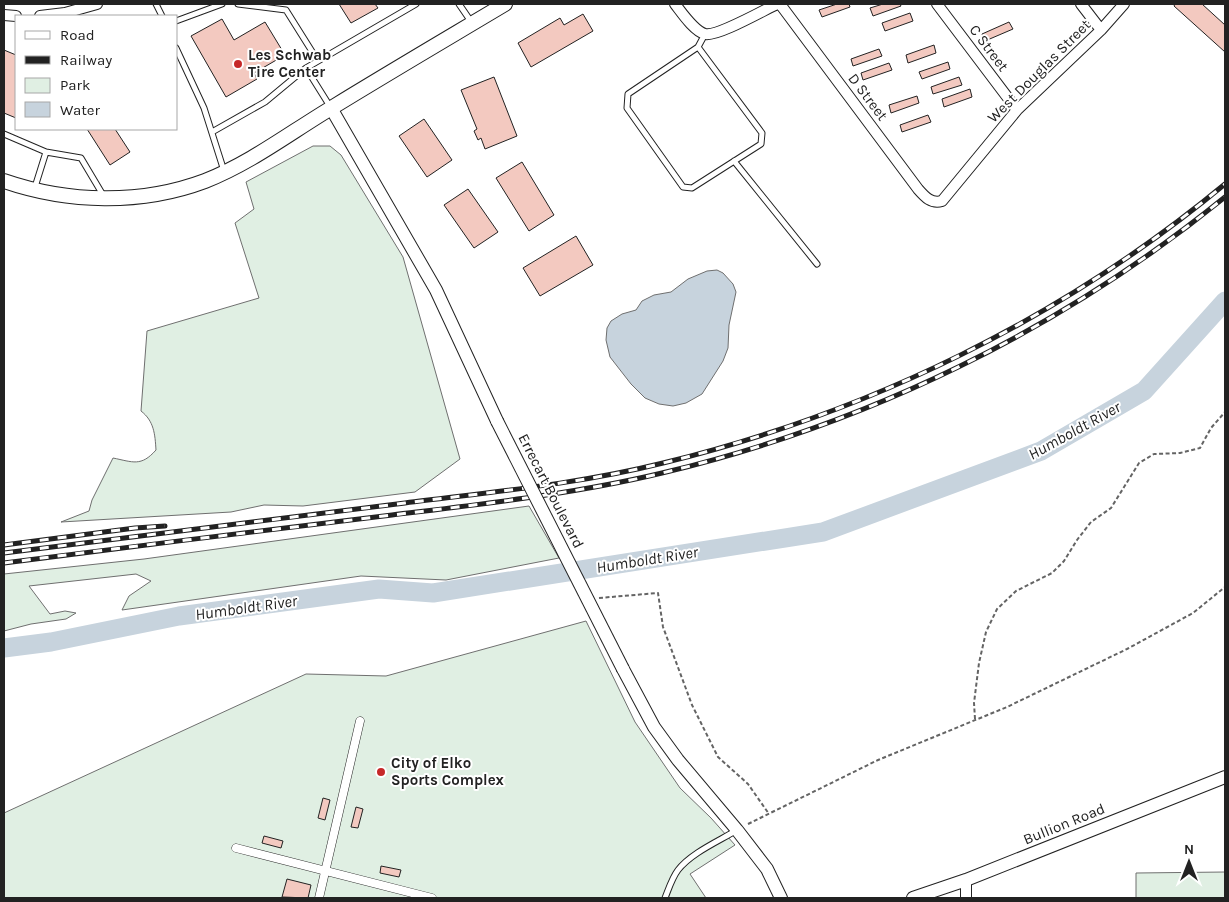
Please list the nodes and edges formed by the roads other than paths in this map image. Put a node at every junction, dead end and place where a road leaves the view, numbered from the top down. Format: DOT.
graph roads {
  1 [pos="97,4"];
  2 [pos="222,4"];
  3 [pos="238,4"];
  4 [pos="416,4"];
  5 [pos="460,4"];
  6 [pos="505,4"];
  7 [pos="675,4"];
  8 [pos="778,4"];
  9 [pos="937,4"];
  10 [pos="1081,4"];
  11 [pos="1124,4"];
  12 [pos="49,15"];
  13 [pos="178,20"];
  14 [pos="472,24"];
  15 [pos="1101,30"];
  16 [pos="705,34"];
  17 [pos="698,47"];
  18 [pos="178,52"];
  19 [pos="318,61"];
  20 [pos="306,68"];
  21 [pos="332,108"];
  22 [pos="1017,110"];
  23 [pos="212,132"];
  24 [pos="4,134"];
  25 [pos="46,152"];
  26 [pos="734,161"];
  27 [pos="225,172"];
  28 [pos="4,181"];
  29 [pos="34,191"];
  30 [pos="104,198"];
  31 [pos="936,203"];
  32 [pos="817,264"];
  33 [pos="360,721"];
  34 [pos="1225,777"];
  35 [pos="737,830"];
  36 [pos="236,848"];
  37 [pos="325,871"];
  38 [pos="966,880"];
  39 [pos="319,898"];
  40 [pos="432,898"];
  41 [pos="665,898"];
  42 [pos="781,898"];
  43 [pos="913,898"];
  44 [pos="966,898"];
  1 -- 12 [label="street"];
  2 -- 13 [label="lane"];
  3 -- 19 [label="lane"];
  4 -- 19 [label="lane"];
  5 -- 14 [label="lane"];
  6 -- 14 [label="main road"];
  7 -- 16 [label="street"];
  8 -- 16 [label="street"];
  8 -- 31 [label="street, D Street"];
  9 -- 22 [label="street, C Street"];
  10 -- 15 [label="street"];
  11 -- 15 [label="street, West Douglas Street"];
  14 -- 21 [label="main road"];
  15 -- 22 [label="street, West Douglas Street"];
  16 -- 17 [label="lane"];
  17 -- 26 [label="lane"];
  17 -- 26 [label="lane"];
  18 -- 23 [label="lane"];
  19 -- 20 [label="lane"];
  20 -- 21 [label="lane"];
  20 -- 23 [label="lane"];
  21 -- 27 [label="main road"];
  21 -- 35 [label="street, Errecart Boulevard, bridge"];
  22 -- 31 [label="street, West Douglas Street"];
  23 -- 27 [label="lane"];
  24 -- 25 [label="lane"];
  25 -- 29 [label="lane"];
  25 -- 30 [label="lane"];
  26 -- 32 [label="lane"];
  27 -- 30 [label="main road"];
  28 -- 29 [label="main road"];
  29 -- 30 [label="main road"];
  33 -- 37 [label="street"];
  34 -- 38 [label="street, Bullion Road"];
  35 -- 41 [label="lane"];
  35 -- 42 [label="street, Errecart Boulevard"];
  36 -- 37 [label="street"];
  37 -- 39 [label="street"];
  37 -- 40 [label="street"];
  38 -- 43 [label="street, Bullion Road"];
  38 -- 44 [label="street"];
}
